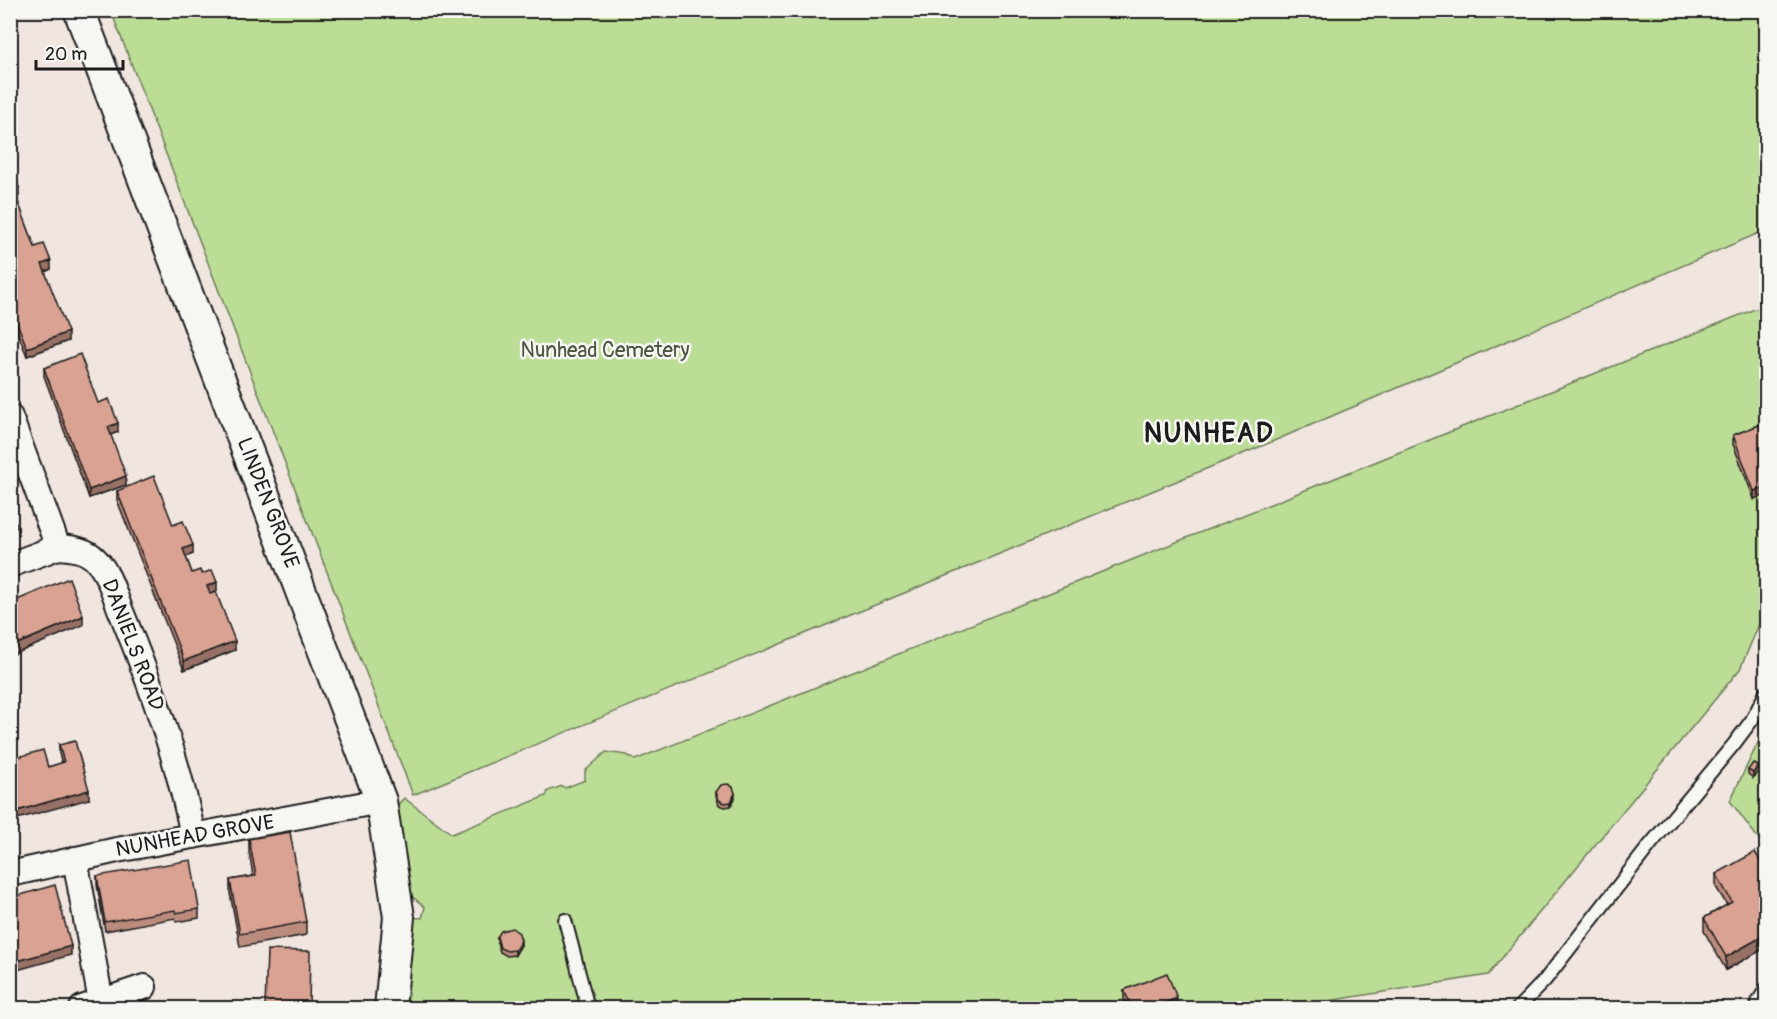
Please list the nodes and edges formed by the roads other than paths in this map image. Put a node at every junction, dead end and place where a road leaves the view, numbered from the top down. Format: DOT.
graph roads {
  1 [pos="79,10"];
  2 [pos="10,417"];
  3 [pos="58,547"];
  4 [pos="10,565"];
  5 [pos="1767,693"];
  6 [pos="381,801"];
  7 [pos="193,836"];
  8 [pos="75,859"];
  9 [pos="10,874"];
  10 [pos="565,920"];
  11 [pos="144,987"];
  12 [pos="1767,989"];
  13 [pos="91,1005"];
  14 [pos="390,1008"];
  15 [pos="588,1008"];
  16 [pos="1518,1008"];
  17 [pos="1758,1008"];
  1 -- 6 [label="street, LINDEN GROVE"];
  2 -- 3 [label="street"];
  3 -- 4 [label="street"];
  3 -- 7 [label="street, DANIELS ROAD"];
  5 -- 16 [label="lane"];
  6 -- 7 [label="street, NUNHEAD GROVE"];
  6 -- 14 [label="street, LINDEN GROVE"];
  7 -- 8 [label="street, NUNHEAD GROVE"];
  8 -- 9 [label="street, NUNHEAD GROVE"];
  8 -- 13 [label="street"];
  10 -- 15 [label="lane"];
  11 -- 13 [label="street"];
  12 -- 17 [label="lane"];
}
